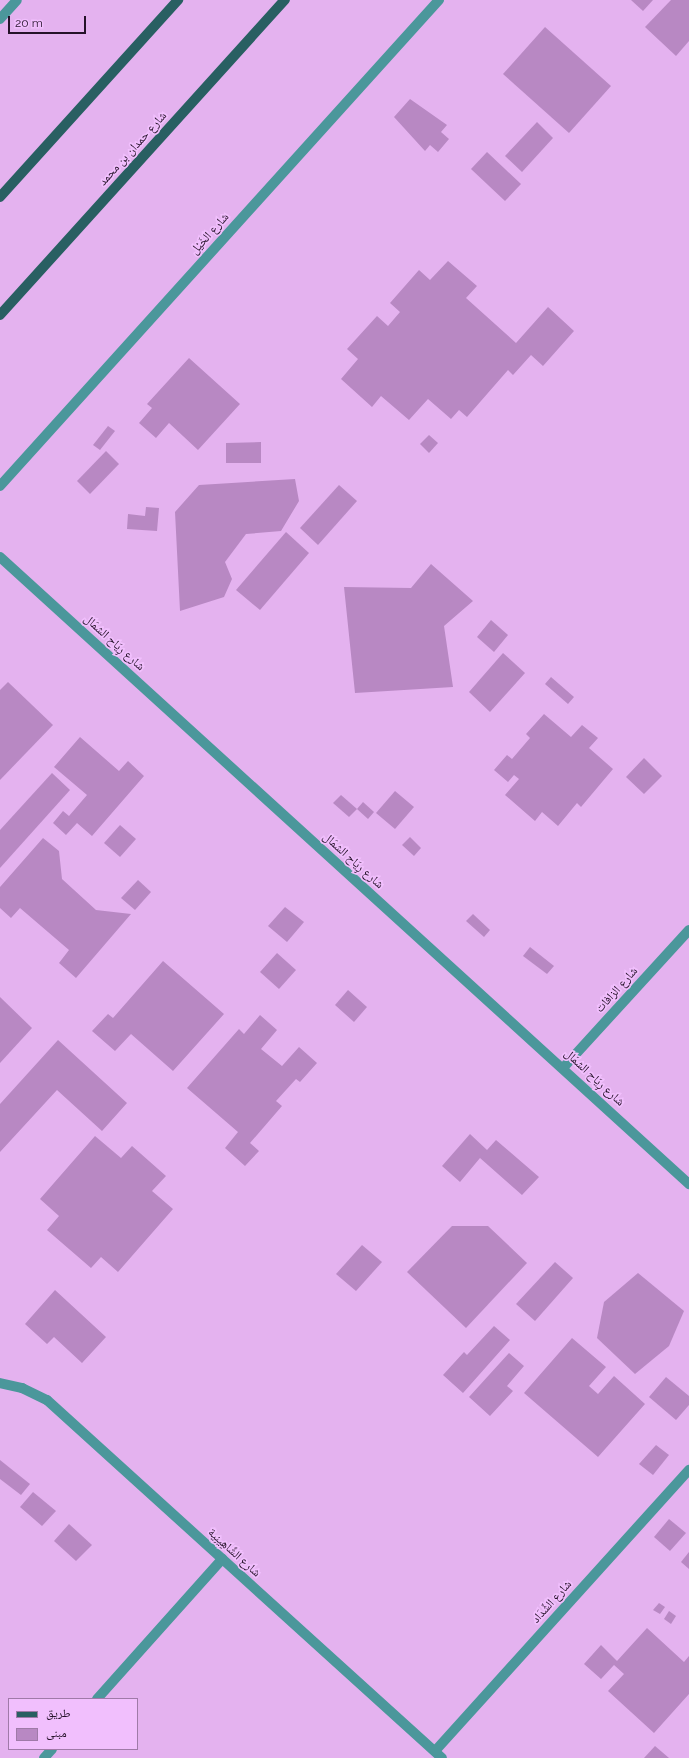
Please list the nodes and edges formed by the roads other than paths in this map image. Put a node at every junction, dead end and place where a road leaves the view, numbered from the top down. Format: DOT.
graph roads {
  1 [pos="285,0"];
  2 [pos="439,0"];
  3 [pos="12,2"];
  4 [pos="175,2"];
  5 [pos="0,19"];
  6 [pos="0,197"];
  7 [pos="0,315"];
  8 [pos="0,486"];
  9 [pos="0,557"];
  10 [pos="689,930"];
  11 [pos="563,1068"];
  12 [pos="689,1184"];
  13 [pos="0,1383"];
  14 [pos="689,1470"];
  15 [pos="222,1560"];
  16 [pos="98,1698"];
  17 [pos="51,1750"];
  18 [pos="438,1755"];
  19 [pos="44,1758"];
  1 -- 7 [label="main road, شارع حمدان بن محمد"];
  2 -- 8 [label="street, شارع الخَيْل"];
  3 -- 5 [label="street"];
  4 -- 6 [label="main road"];
  9 -- 11 [label="street, شارع رِيَاح الشمَال"];
  10 -- 11 [label="street, شارع الزافات"];
  11 -- 12 [label="street, شارع رِيَاح الشمَال"];
  13 -- 15 [label="street, شارع الشَّاهِينِية"];
  14 -- 18 [label="street, شارع الشِّدَاد"];
  15 -- 16 [label="street"];
  15 -- 18 [label="street, شارع الشَّاهِينِية"];
  17 -- 19 [label="street"];
}
